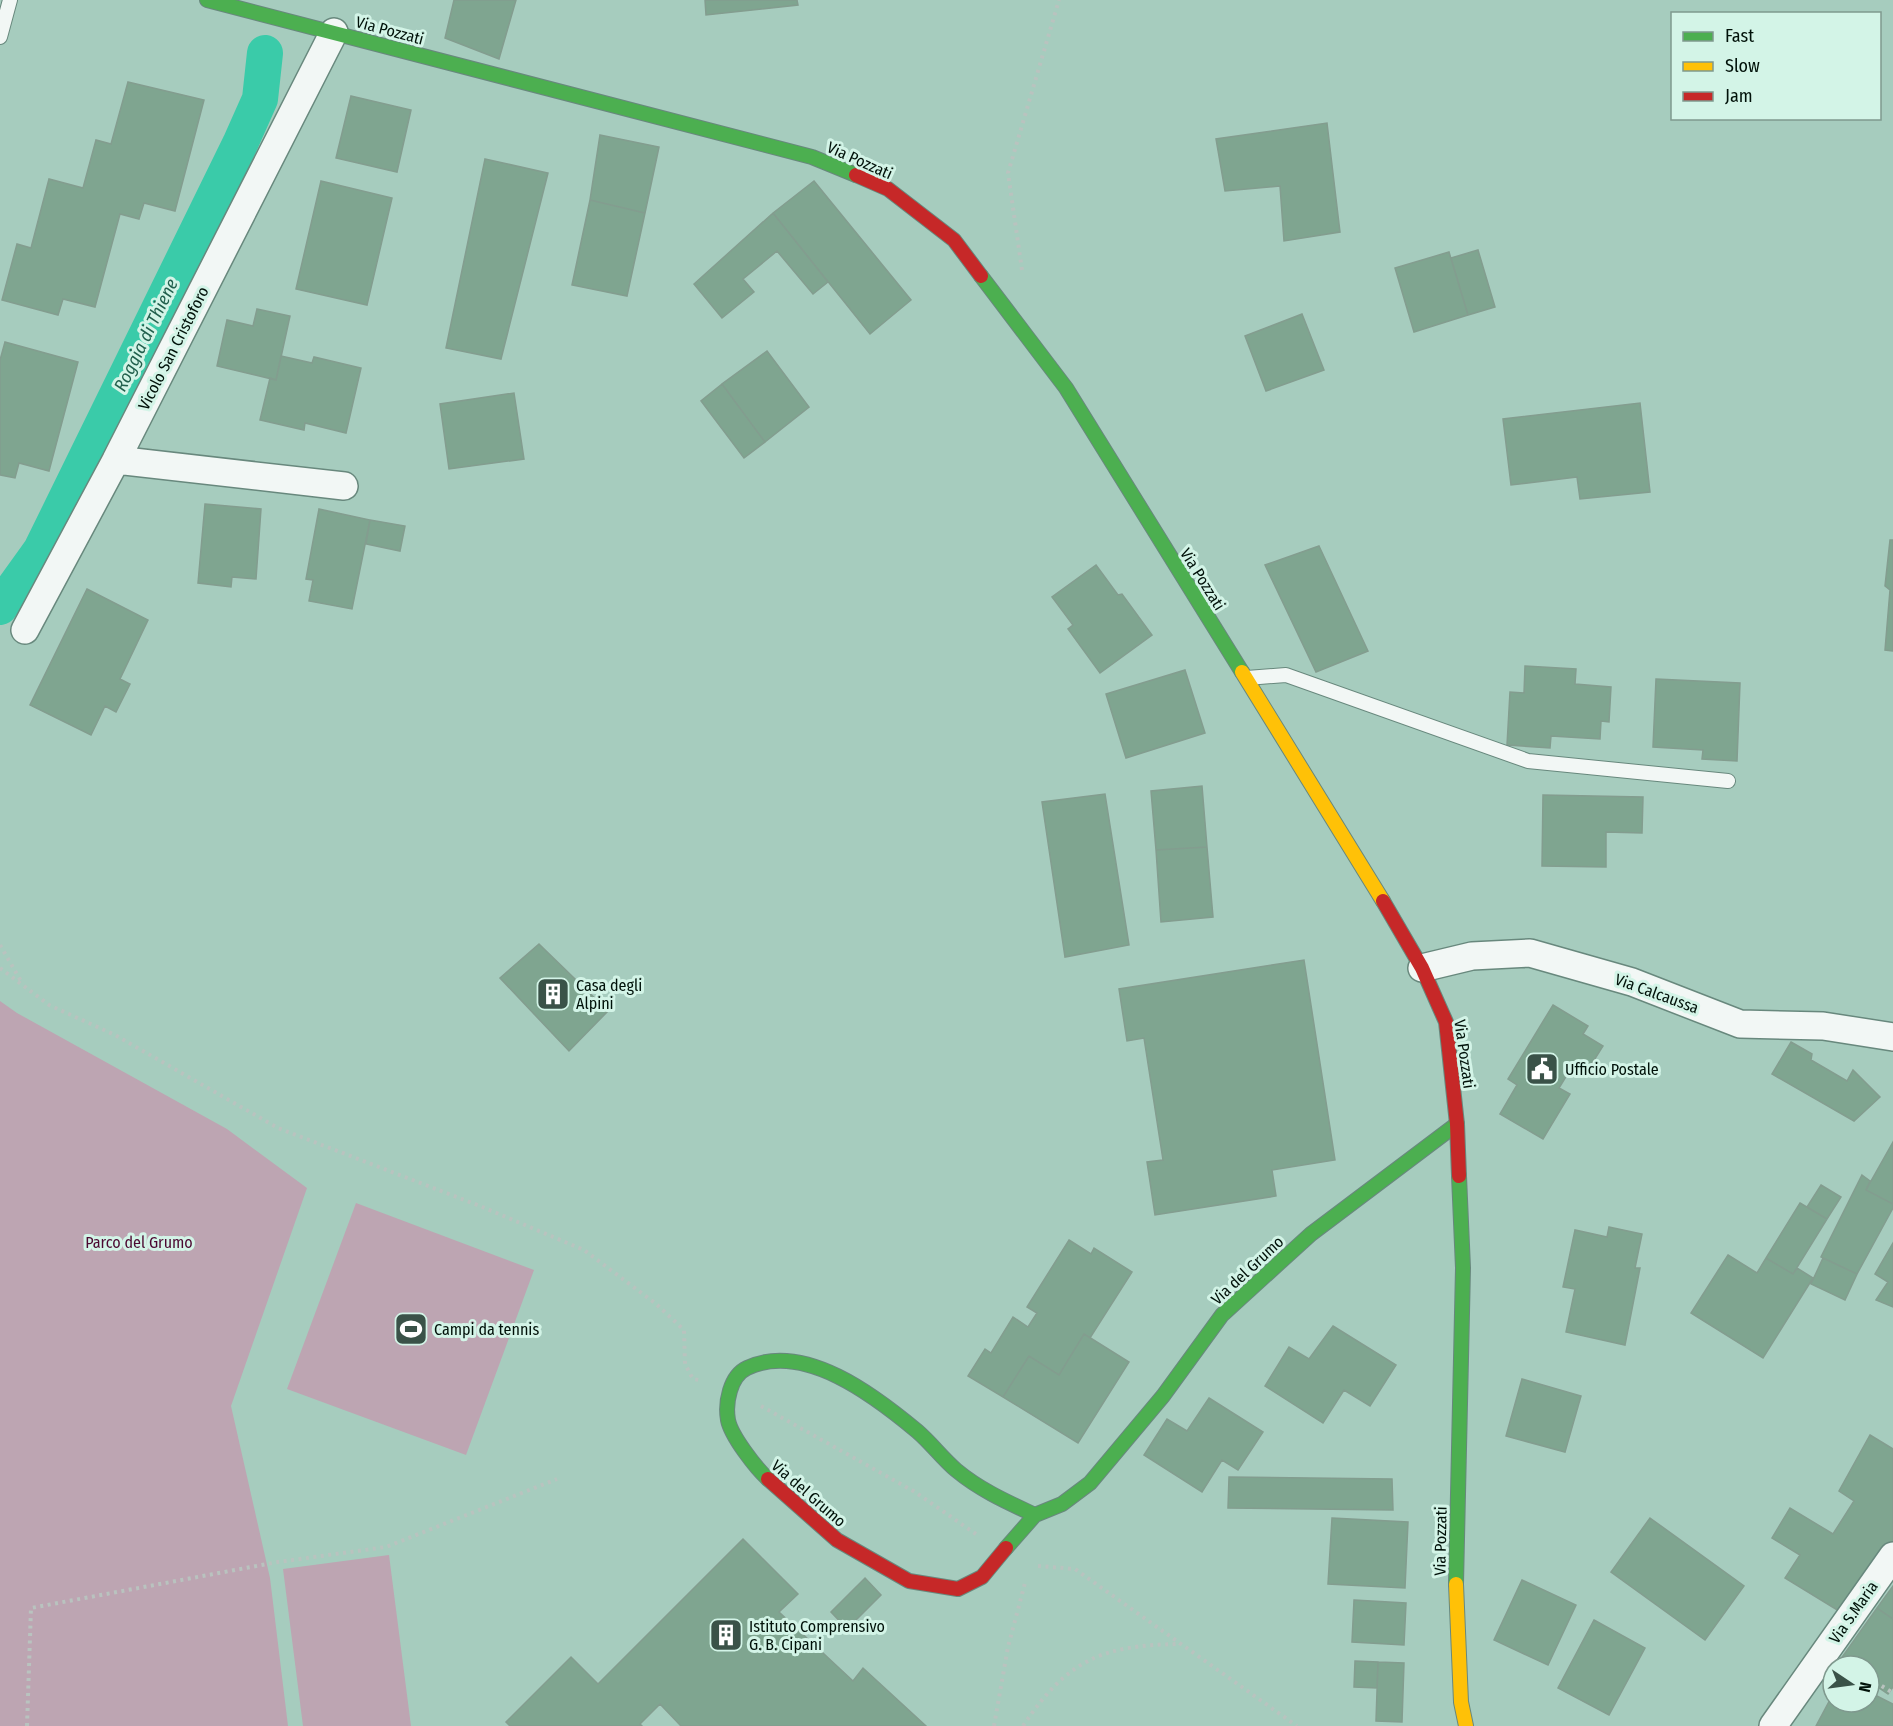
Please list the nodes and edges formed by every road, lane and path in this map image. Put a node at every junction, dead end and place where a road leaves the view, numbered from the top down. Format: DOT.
graph roads {
  1 [pos="10,0"];
  2 [pos="207,0"];
  3 [pos="1059,0"];
  4 [pos="261,6"];
  5 [pos="334,32"];
  6 [pos="0,37"];
  7 [pos="1023,282"];
  8 [pos="116,460"];
  9 [pos="344,486"];
  10 [pos="25,630"];
  11 [pos="1245,678"];
  12 [pos="1728,781"];
  13 [pos="0,945"];
  14 [pos="0,968"];
  15 [pos="1422,968"];
  16 [pos="24,986"];
  17 [pos="1893,1037"];
  18 [pos="1457,1124"];
  19 [pos="730,1389"];
  20 [pos="557,1479"];
  21 [pos="1035,1515"];
  22 [pos="1003,1552"];
  23 [pos="1893,1556"];
  24 [pos="1030,1565"];
  25 [pos="1180,1644"];
  26 [pos="27,1726"];
  27 [pos="994,1726"];
  28 [pos="1023,1726"];
  29 [pos="1297,1726"];
  30 [pos="1466,1726"];
  31 [pos="1773,1726"];
  1 -- 6 [label="lane"];
  2 -- 4 [label="street, Via Pozzati"];
  3 -- 7 [label="path"];
  4 -- 5 [label="street, Via Pozzati"];
  5 -- 8 [label="street, Vicolo San Cristoforo"];
  5 -- 11 [label="street, Via Pozzati"];
  8 -- 9 [label="street"];
  8 -- 10 [label="street, Vicolo San Cristoforo"];
  11 -- 12 [label="lane"];
  11 -- 15 [label="street, Via Pozzati"];
  13 -- 16 [label="path"];
  14 -- 16 [label="path"];
  15 -- 17 [label="street, Via Calcaussa"];
  15 -- 18 [label="street, Via Pozzati"];
  16 -- 19 [label="path"];
  18 -- 21 [label="street, Via del Grumo"];
  18 -- 30 [label="street, Via Pozzati"];
  19 -- 21 [label="street"];
  19 -- 22 [label="path"];
  19 -- 22 [label="street, Via del Grumo"];
  20 -- 26 [label="path"];
  21 -- 22 [label="street, Via del Grumo"];
  22 -- 24 [label="path"];
  23 -- 31 [label="street, Via S.Maria"];
  24 -- 25 [label="path"];
  24 -- 27 [label="path"];
  25 -- 28 [label="path"];
  25 -- 29 [label="path"];
}
